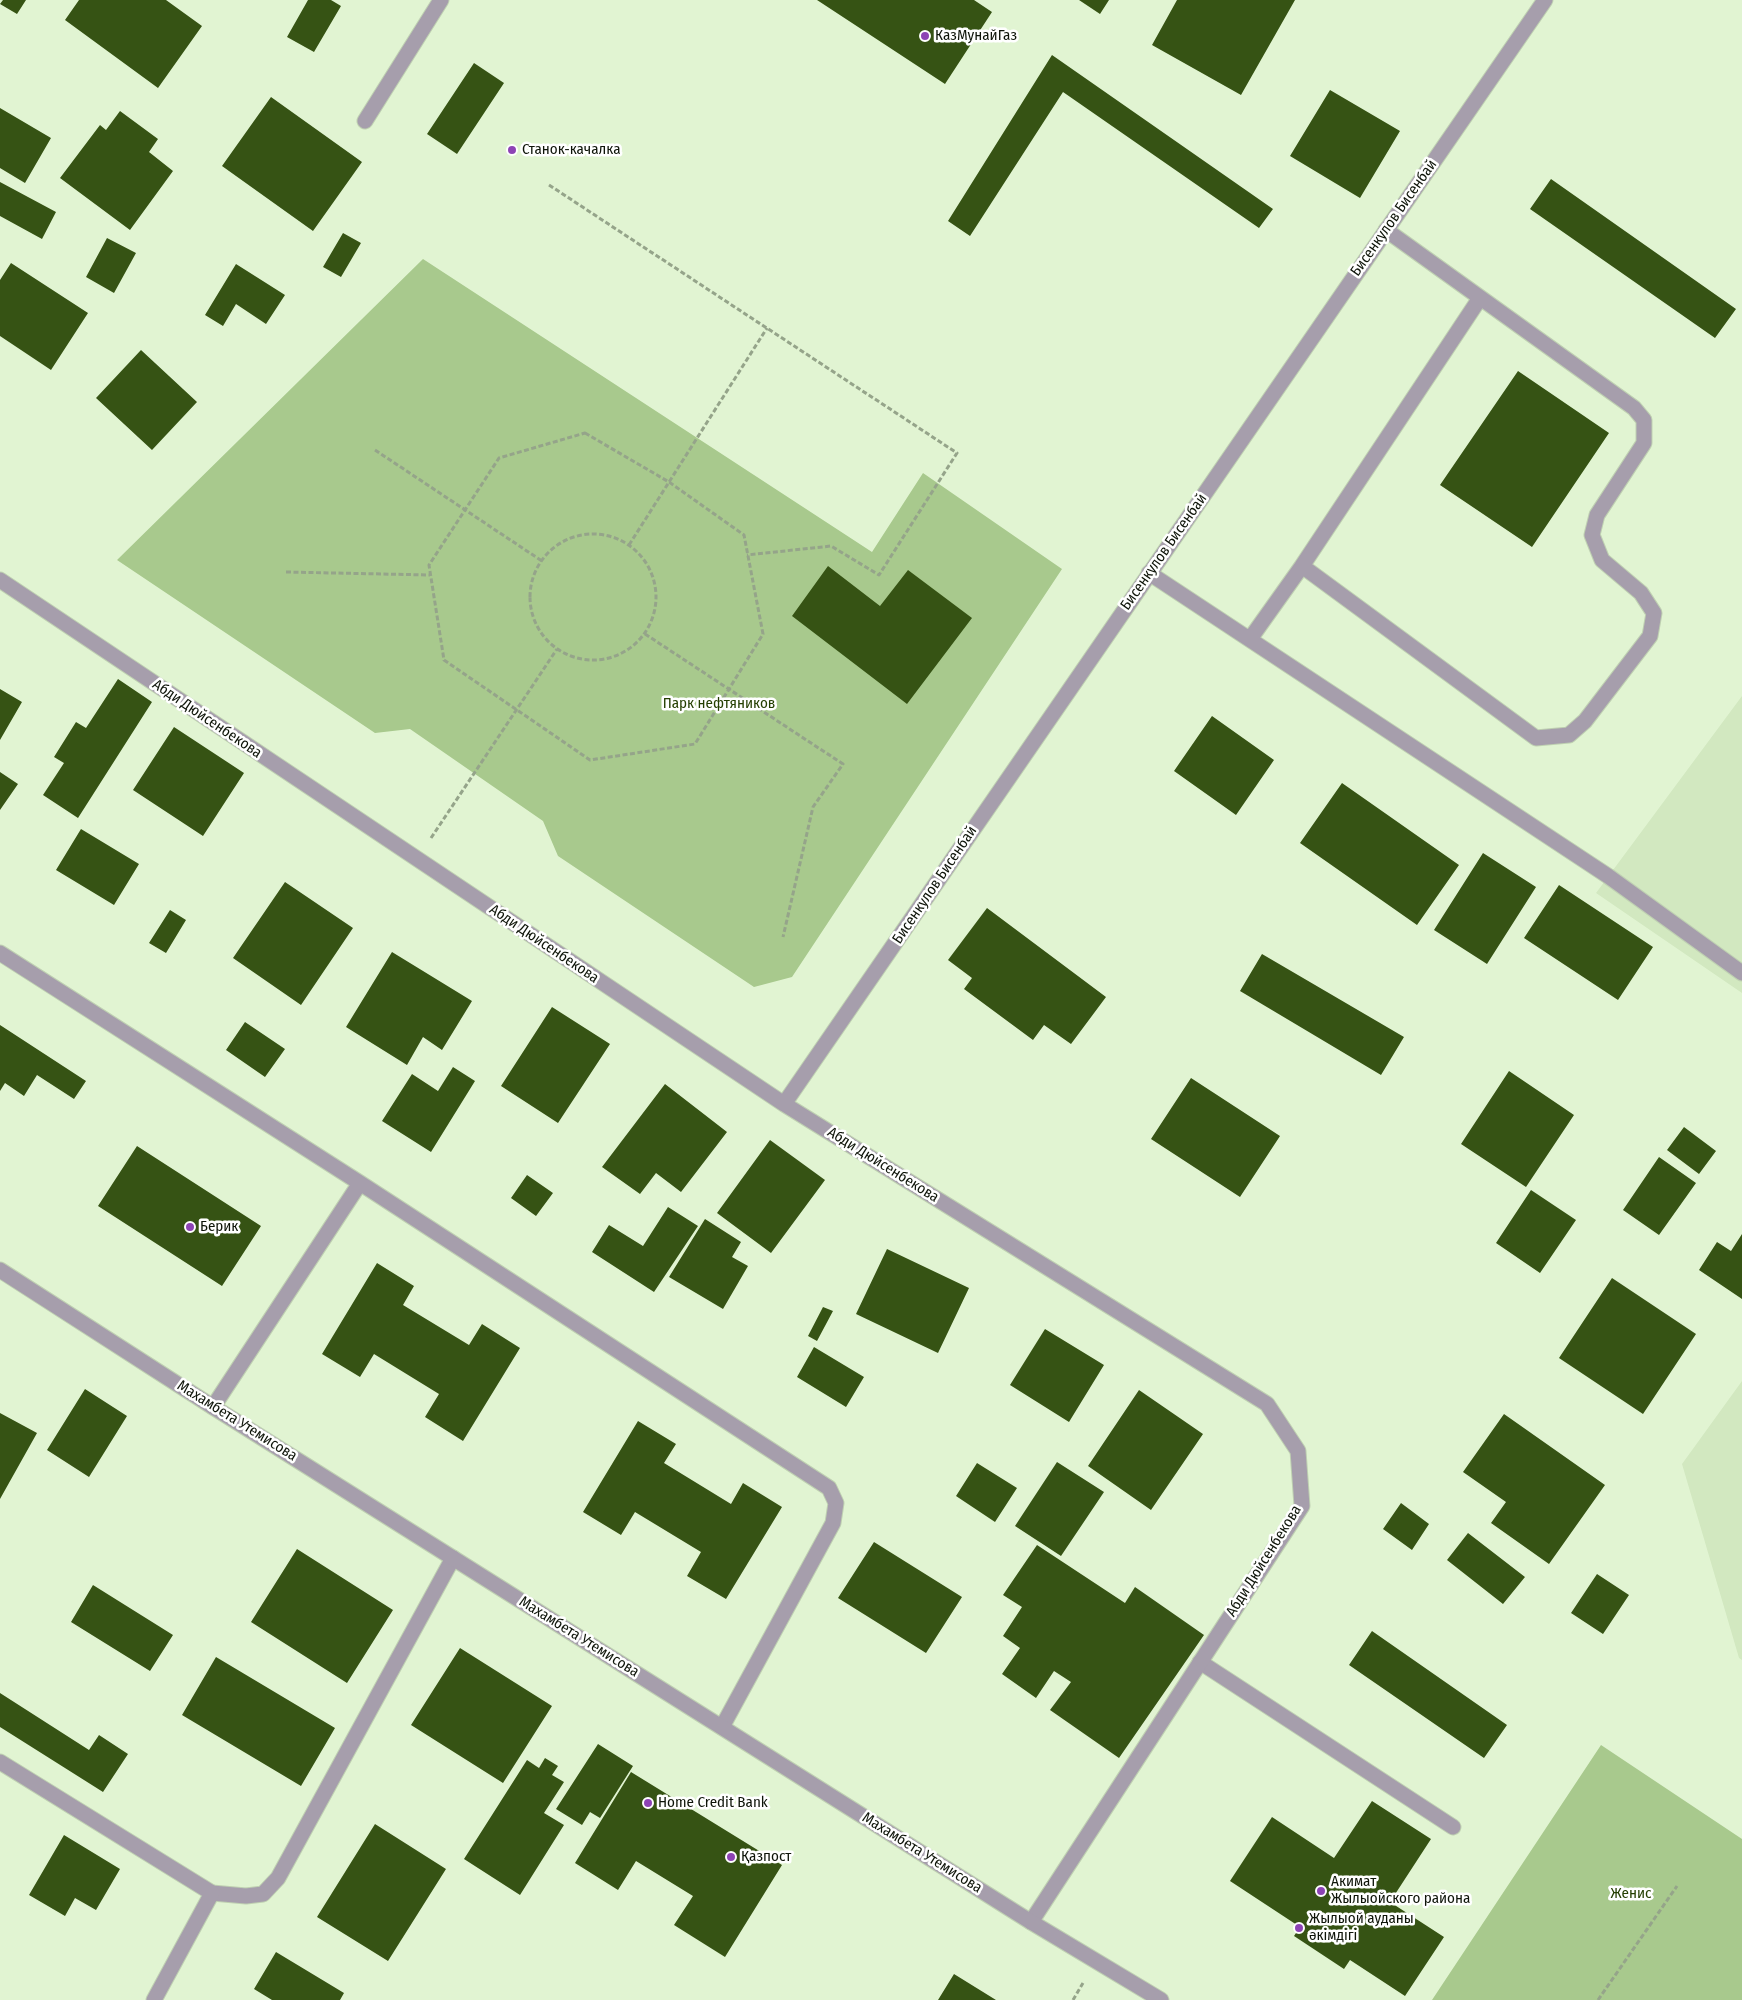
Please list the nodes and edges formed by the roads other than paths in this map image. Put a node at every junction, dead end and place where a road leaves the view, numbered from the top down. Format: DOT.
graph roads {
  1 [pos="440,0"];
  2 [pos="1545,0"];
  3 [pos="365,121"];
  4 [pos="1386,230"];
  5 [pos="1480,298"];
  6 [pos="1302,566"];
  7 [pos="1149,573"];
  8 [pos="0,580"];
  9 [pos="1250,639"];
  10 [pos="0,952"];
  11 [pos="1742,972"];
  12 [pos="784,1104"];
  13 [pos="360,1183"];
  14 [pos="0,1270"];
  15 [pos="213,1406"];
  16 [pos="453,1558"];
  17 [pos="1200,1662"];
  18 [pos="722,1727"];
  19 [pos="0,1762"];
  20 [pos="1453,1827"];
  21 [pos="212,1893"];
  22 [pos="1031,1922"];
  23 [pos="154,2000"];
  24 [pos="1161,2000"];
  1 -- 3 [label="street"];
  2 -- 4 [label="street, Бисенкулов Бисенбай"];
  4 -- 5 [label="street"];
  4 -- 7 [label="street, Бисенкулов Бисенбай"];
  5 -- 6 [label="street"];
  5 -- 6 [label="street"];
  6 -- 9 [label="street"];
  7 -- 9 [label="street"];
  7 -- 12 [label="street, Бисенкулов Бисенбай"];
  8 -- 12 [label="street, Абди Дюйсенбекова"];
  9 -- 11 [label="street"];
  10 -- 13 [label="street"];
  12 -- 17 [label="street, Абди Дюйсенбекова"];
  13 -- 15 [label="street"];
  13 -- 18 [label="street"];
  14 -- 15 [label="street, Махамбета Утемисова"];
  15 -- 16 [label="street, Махамбета Утемисова"];
  16 -- 18 [label="street, Махамбета Утемисова"];
  16 -- 21 [label="street"];
  17 -- 20 [label="street"];
  17 -- 22 [label="street, Абди Дюйсенбекова"];
  18 -- 22 [label="street, Махамбета Утемисова"];
  19 -- 21 [label="street"];
  21 -- 23 [label="street"];
  22 -- 24 [label="street, Махамбета Утемисова"];
}
